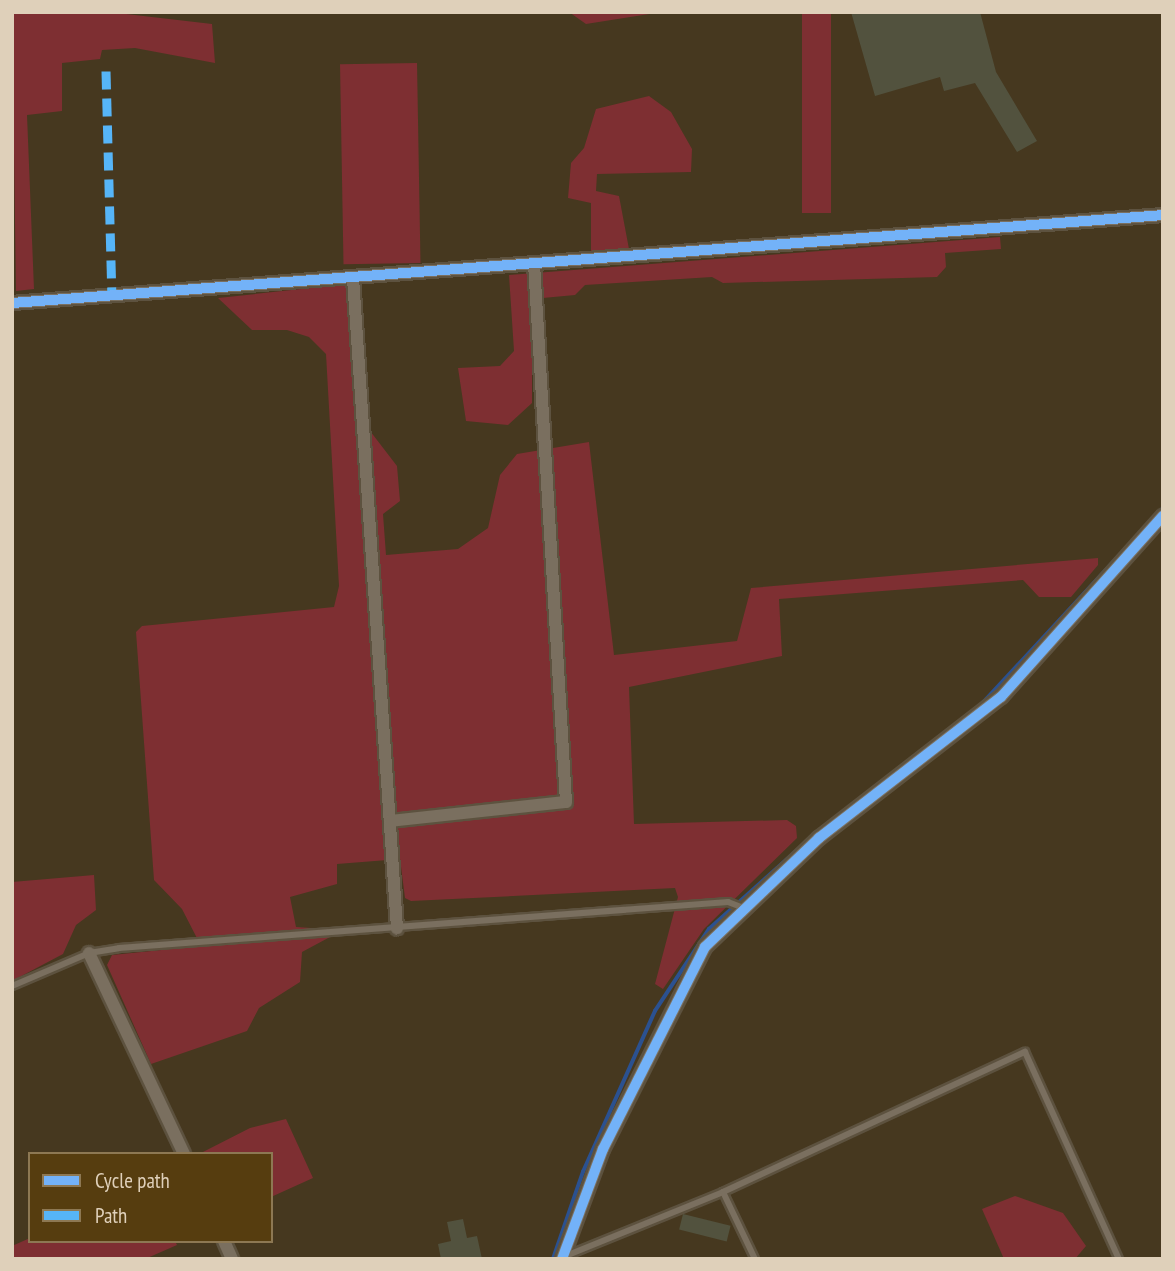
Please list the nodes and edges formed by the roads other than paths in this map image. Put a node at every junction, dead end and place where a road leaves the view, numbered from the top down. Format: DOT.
graph roads {
  1 [pos="1163,215"];
  2 [pos="534,264"];
  3 [pos="353,278"];
  4 [pos="12,303"];
  5 [pos="1163,516"];
  6 [pos="390,821"];
  7 [pos="741,907"];
  8 [pos="397,929"];
  9 [pos="89,953"];
  10 [pos="12,986"];
  11 [pos="183,1152"];
  12 [pos="723,1192"];
  13 [pos="225,1243"];
  14 [pos="562,1258"];
  15 [pos="232,1259"];
  16 [pos="755,1259"];
  17 [pos="1119,1259"];
  1 -- 2 [label="street"];
  2 -- 3 [label="street"];
  2 -- 6 [label="street"];
  3 -- 4 [label="street"];
  3 -- 6 [label="street"];
  5 -- 7 [label="street"];
  6 -- 8 [label="street"];
  7 -- 8 [label="lane"];
  7 -- 14 [label="street"];
  8 -- 9 [label="lane"];
  9 -- 10 [label="lane"];
  9 -- 11 [label="street"];
  12 -- 14 [label="lane"];
  12 -- 16 [label="lane"];
  12 -- 17 [label="lane"];
  13 -- 15 [label="street"];
}
